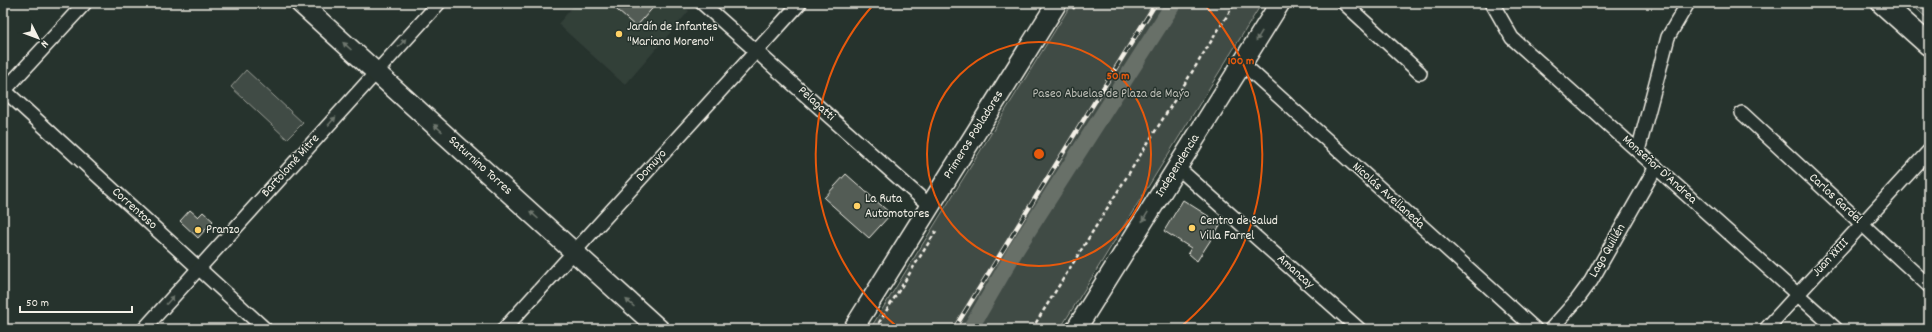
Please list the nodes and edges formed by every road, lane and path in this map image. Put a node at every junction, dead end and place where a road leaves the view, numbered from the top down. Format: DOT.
graph roads {
  1 [pos="85,3"];
  2 [pos="300,3"];
  3 [pos="439,3"];
  4 [pos="702,3"];
  5 [pos="800,3"];
  6 [pos="1057,3"];
  7 [pos="1235,3"];
  8 [pos="1280,3"];
  9 [pos="1344,3"];
  10 [pos="1492,3"];
  11 [pos="1688,3"];
  12 [pos="1882,3"];
  13 [pos="1929,45"];
  14 [pos="756,51"];
  15 [pos="1242,63"];
  16 [pos="376,72"];
  17 [pos="1420,73"];
  18 [pos="3,91"];
  19 [pos="1742,113"];
  20 [pos="1638,151"];
  21 [pos="1929,151"];
  22 [pos="1177,167"];
  23 [pos="1656,167"];
  24 [pos="930,206"];
  25 [pos="1862,224"];
  26 [pos="574,252"];
  27 [pos="199,268"];
  28 [pos="1929,286"];
  29 [pos="1797,294"];
  30 [pos="144,329"];
  31 [pos="265,329"];
  32 [pos="504,329"];
  33 [pos="659,329"];
  34 [pos="853,329"];
  35 [pos="1032,329"];
  36 [pos="1076,329"];
  37 [pos="1359,329"];
  38 [pos="1535,329"];
  39 [pos="1551,329"];
  40 [pos="1766,329"];
  41 [pos="1836,329"];
  1 -- 18 [label="street"];
  16 -- 2 [label="street, Saturnino Torres, one-way"];
  16 -- 3 [label="street, Bartolomé Mitre, one-way"];
  4 -- 14 [label="street, Pelagatti"];
  5 -- 14 [label="street, Domuyo"];
  6 -- 24 [label="street, Primeros Pobladores"];
  7 -- 35 [label="path"];
  8 -- 15 [label="street, Independencia, one-way"];
  9 -- 17 [label="street"];
  10 -- 20 [label="street, Monseñor D'Andrea"];
  11 -- 20 [label="street"];
  12 -- 13 [label="main road"];
  14 -- 24 [label="street, Pelagatti"];
  14 -- 26 [label="street, Domuyo"];
  15 -- 22 [label="street, Independencia"];
  15 -- 38 [label="street, Nicolás Avellaneda"];
  26 -- 16 [label="street, Saturnino Torres, one-way"];
  27 -- 16 [label="street, Bartolomé Mitre, one-way"];
  18 -- 27 [label="street, Correntoso"];
  19 -- 25 [label="street, Carlos Gardel"];
  20 -- 23 [label="street, Monseñor D'Andrea"];
  21 -- 25 [label="street, Juan XXIII"];
  22 -- 36 [label="street, Independencia, one-way"];
  22 -- 37 [label="street, Amancay"];
  23 -- 29 [label="street, Monseñor D'Andrea"];
  23 -- 39 [label="street, Lago Quillén"];
  24 -- 34 [label="street, Primeros Pobladores"];
  25 -- 28 [label="street, Carlos Gardel"];
  25 -- 29 [label="street, Juan XXIII"];
  26 -- 32 [label="street, Domuyo"];
  33 -- 26 [label="street, Saturnino Torres, one-way"];
  30 -- 27 [label="street, Bartolomé Mitre, one-way"];
  27 -- 31 [label="street, Correntoso"];
  29 -- 40 [label="street, Juan XXIII"];
  29 -- 41 [label="street, Monseñor D'Andrea"];
}
